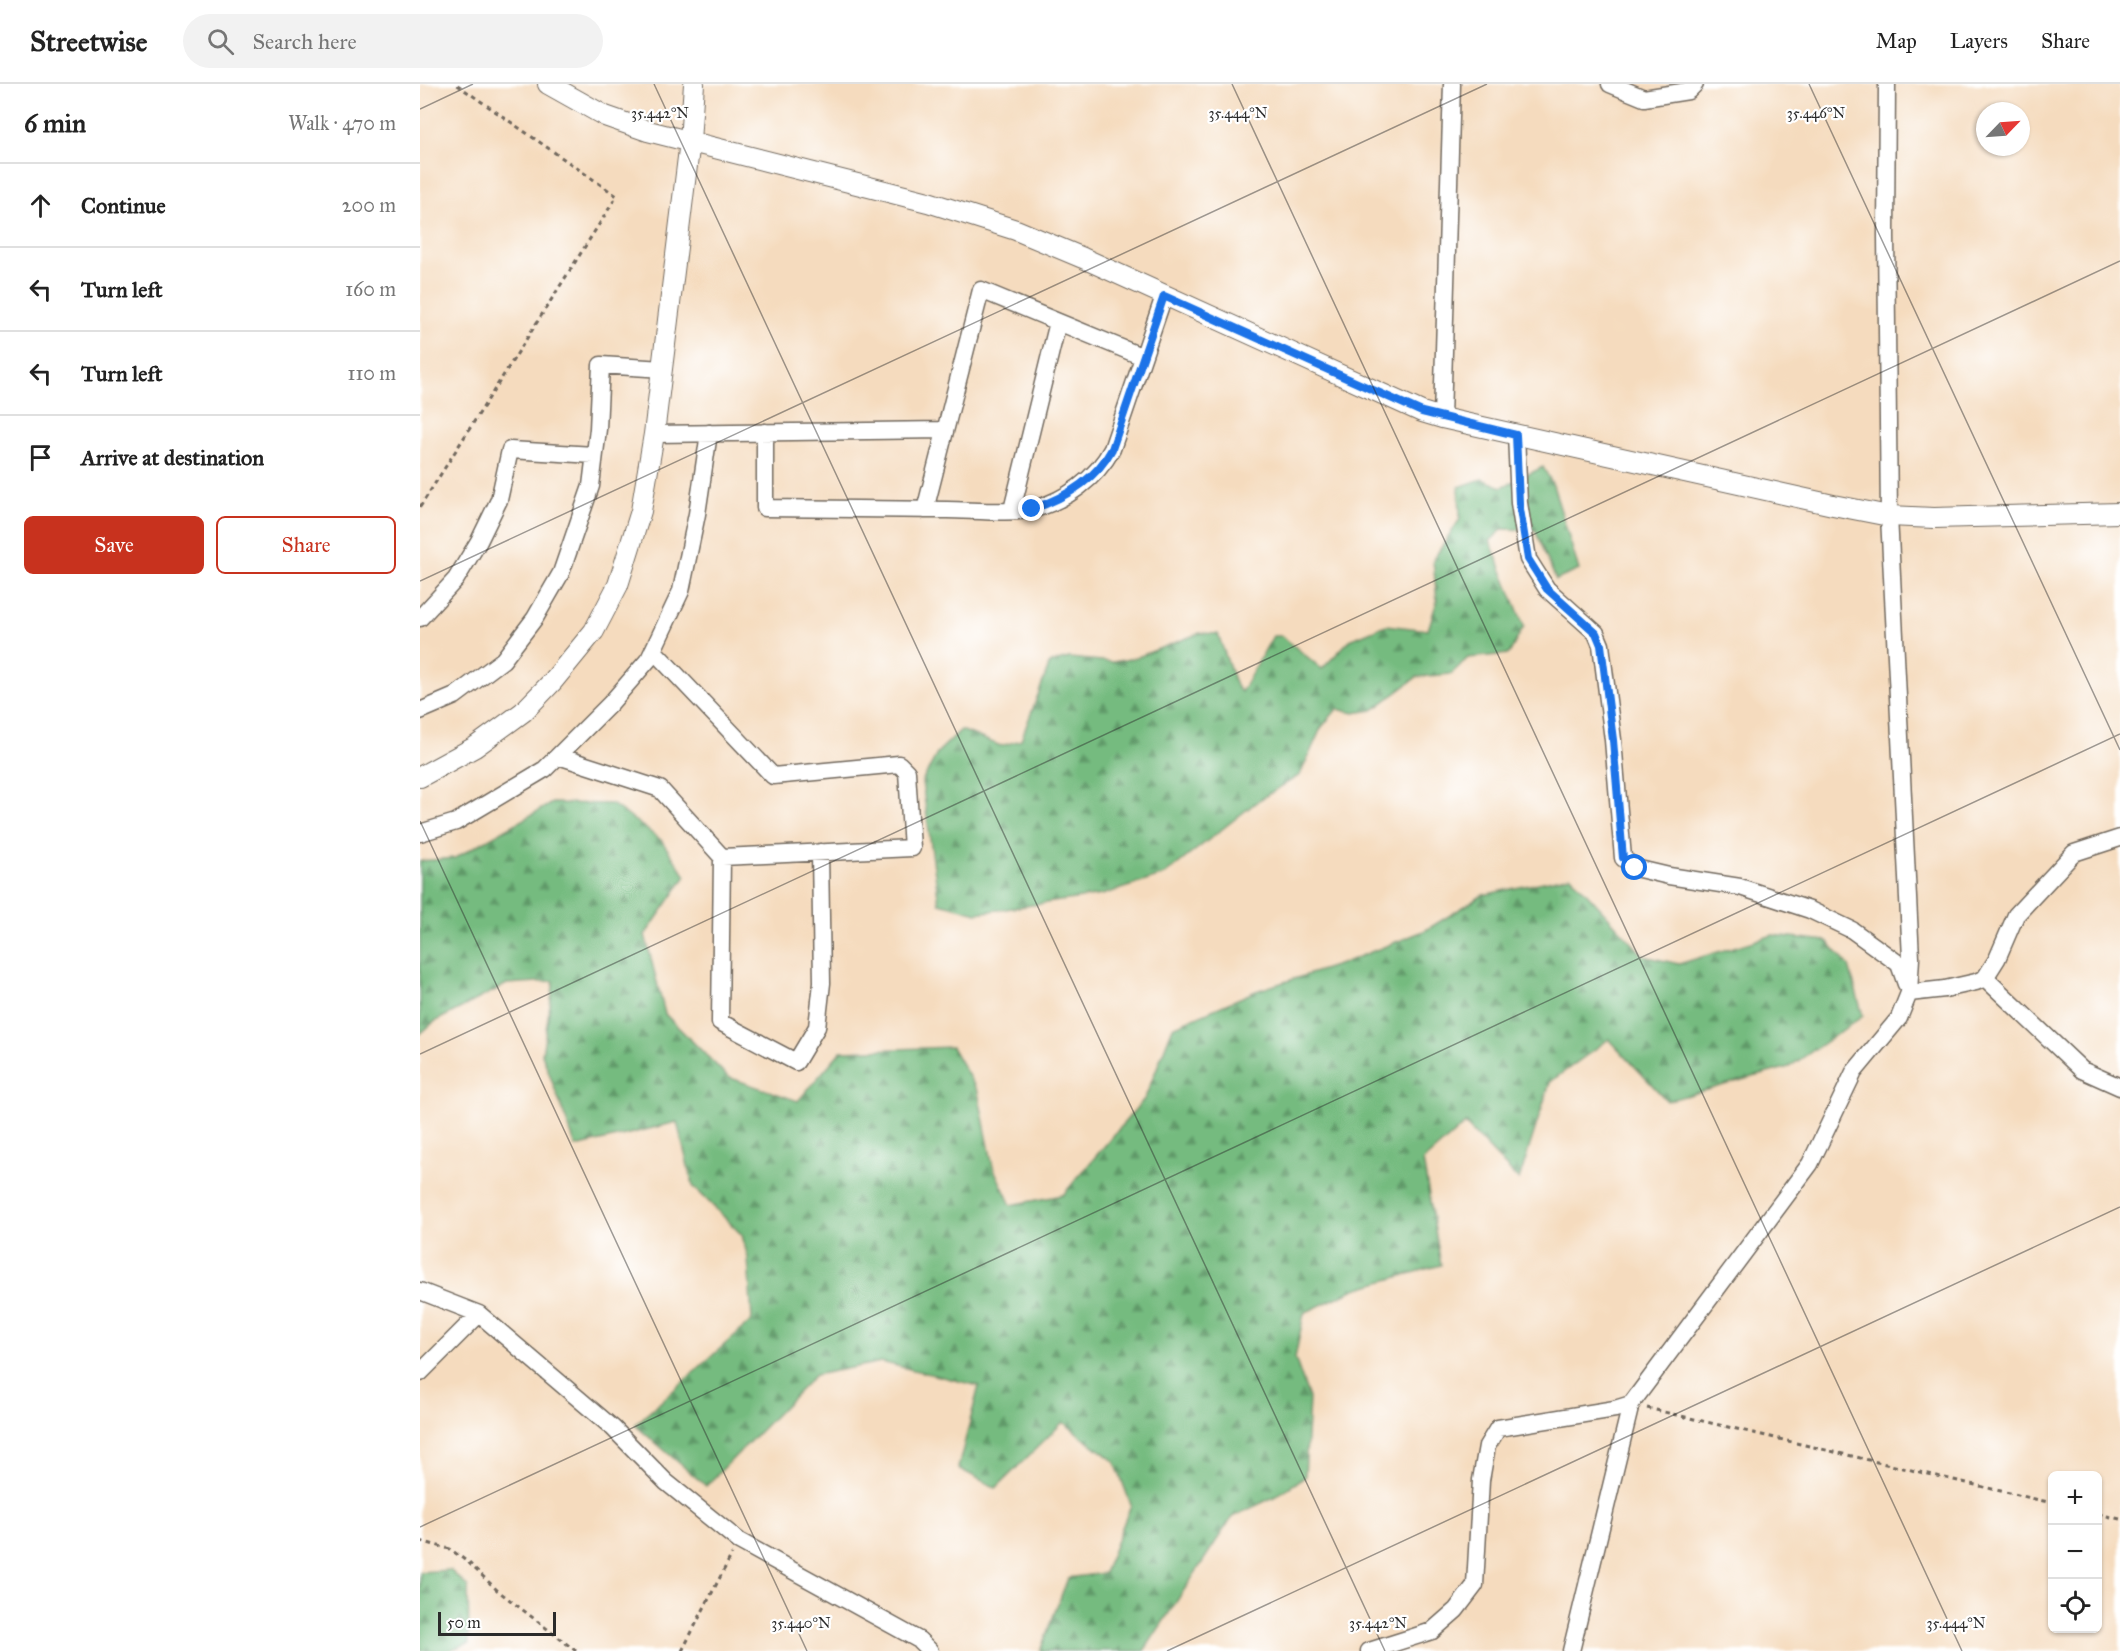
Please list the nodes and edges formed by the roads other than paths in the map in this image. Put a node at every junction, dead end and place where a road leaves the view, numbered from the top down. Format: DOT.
graph roads {
  1 [pos="548,84"];
  2 [pos="693,84"];
  3 [pos="1452,84"];
  4 [pos="1610,84"];
  5 [pos="1695,84"];
  6 [pos="1887,84"];
  7 [pos="690,141"];
  8 [pos="1164,296"];
  9 [pos="1058,322"];
  10 [pos="1143,357"];
  11 [pos="663,369"];
  12 [pos="1442,418"];
  13 [pos="944,430"];
  14 [pos="765,432"];
  15 [pos="709,433"];
  16 [pos="654,434"];
  17 [pos="1516,435"];
  18 [pos="594,455"];
  19 [pos="925,510"];
  20 [pos="1012,510"];
  21 [pos="2120,513"];
  22 [pos="1889,516"];
  23 [pos="420,618"];
  24 [pos="653,650"];
  25 [pos="420,711"];
  26 [pos="558,756"];
  27 [pos="420,777"];
  28 [pos="420,833"];
  29 [pos="2120,838"];
  30 [pos="820,852"];
  31 [pos="722,857"];
  32 [pos="1986,978"];
  33 [pos="1909,993"];
  34 [pos="2120,1087"];
  35 [pos="420,1291"];
  36 [pos="479,1314"];
  37 [pos="420,1373"];
  38 [pos="1631,1404"];
  39 [pos="930,1651"];
  40 [pos="1369,1651"];
  41 [pos="1571,1651"];
  1 -- 7 [label="street"];
  2 -- 7 [label="street"];
  3 -- 12 [label="street"];
  4 -- 5 [label="street"];
  6 -- 22 [label="street"];
  7 -- 8 [label="street"];
  7 -- 11 [label="street"];
  8 -- 10 [label="street"];
  8 -- 12 [label="street"];
  9 -- 10 [label="street"];
  9 -- 13 [label="street"];
  9 -- 20 [label="street"];
  10 -- 20 [label="street"];
  11 -- 16 [label="street"];
  11 -- 18 [label="street"];
  12 -- 17 [label="street"];
  13 -- 14 [label="street"];
  13 -- 19 [label="street"];
  14 -- 15 [label="street"];
  14 -- 19 [label="street"];
  15 -- 16 [label="street"];
  15 -- 24 [label="street"];
  16 -- 27 [label="street"];
  17 -- 22 [label="street"];
  17 -- 33 [label="street"];
  18 -- 23 [label="street"];
  18 -- 25 [label="street"];
  19 -- 20 [label="street"];
  21 -- 22 [label="street"];
  22 -- 33 [label="street"];
  24 -- 26 [label="street"];
  24 -- 30 [label="street"];
  26 -- 28 [label="street"];
  26 -- 31 [label="street"];
  29 -- 32 [label="street"];
  30 -- 31 [label="street"];
  30 -- 31 [label="street"];
  32 -- 33 [label="street"];
  32 -- 34 [label="street"];
  33 -- 38 [label="street"];
  35 -- 36 [label="street"];
  36 -- 37 [label="street"];
  36 -- 39 [label="street"];
  38 -- 40 [label="street"];
  38 -- 41 [label="street"];
}
